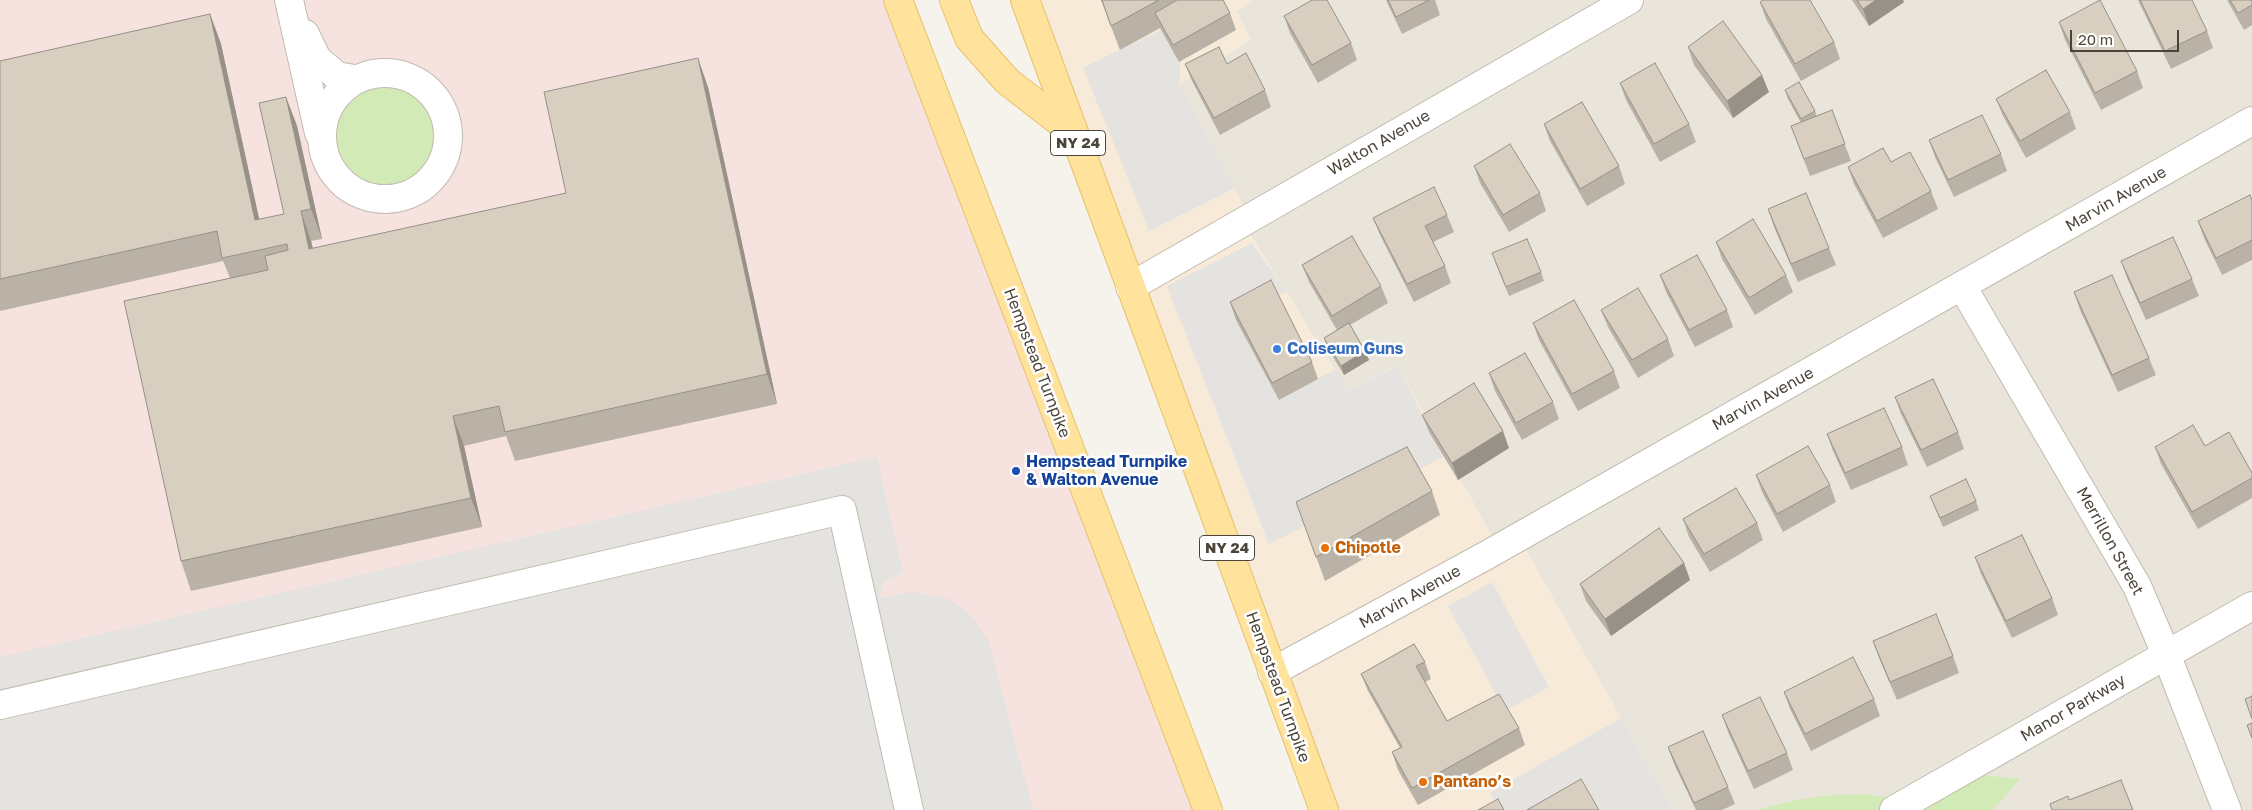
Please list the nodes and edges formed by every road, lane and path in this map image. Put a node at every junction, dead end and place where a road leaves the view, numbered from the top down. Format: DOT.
graph roads {
  1 [pos="290,0"];
  2 [pos="898,0"];
  3 [pos="954,0"];
  4 [pos="1025,0"];
  5 [pos="1629,0"];
  6 [pos="354,80"];
  7 [pos="2252,121"];
  8 [pos="1074,133"];
  9 [pos="322,145"];
  10 [pos="1962,286"];
  11 [pos="1130,287"];
  12 [pos="2252,606"];
  13 [pos="2166,654"];
  14 [pos="1272,672"];
  15 [pos="0,705"];
  16 [pos="909,810"];
  17 [pos="1208,810"];
  18 [pos="1324,810"];
  19 [pos="1894,810"];
  20 [pos="2227,810"];
  1 -- 6 [label="street"];
  1 -- 9 [label="street"];
  2 -- 17 [label="main road, Hempstead Turnpike"];
  3 -- 8 [label="main road"];
  4 -- 8 [label="main road, Hempstead Turnpike / NY 24"];
  5 -- 11 [label="street, Walton Avenue"];
  6 -- 9 [label="street"];
  6 -- 9 [label="street"];
  7 -- 10 [label="street, Marvin Avenue"];
  8 -- 11 [label="main road, Hempstead Turnpike / NY 24"];
  10 -- 13 [label="street, Merrillon Street"];
  10 -- 14 [label="street, Marvin Avenue"];
  11 -- 14 [label="main road, Hempstead Turnpike / NY 24"];
  12 -- 13 [label="street, Manor Parkway"];
  13 -- 19 [label="street, Manor Parkway"];
  13 -- 20 [label="street, Merrillon Street"];
  14 -- 18 [label="main road, Hempstead Turnpike / NY 24"];
  15 -- 16 [label="street"];
}
